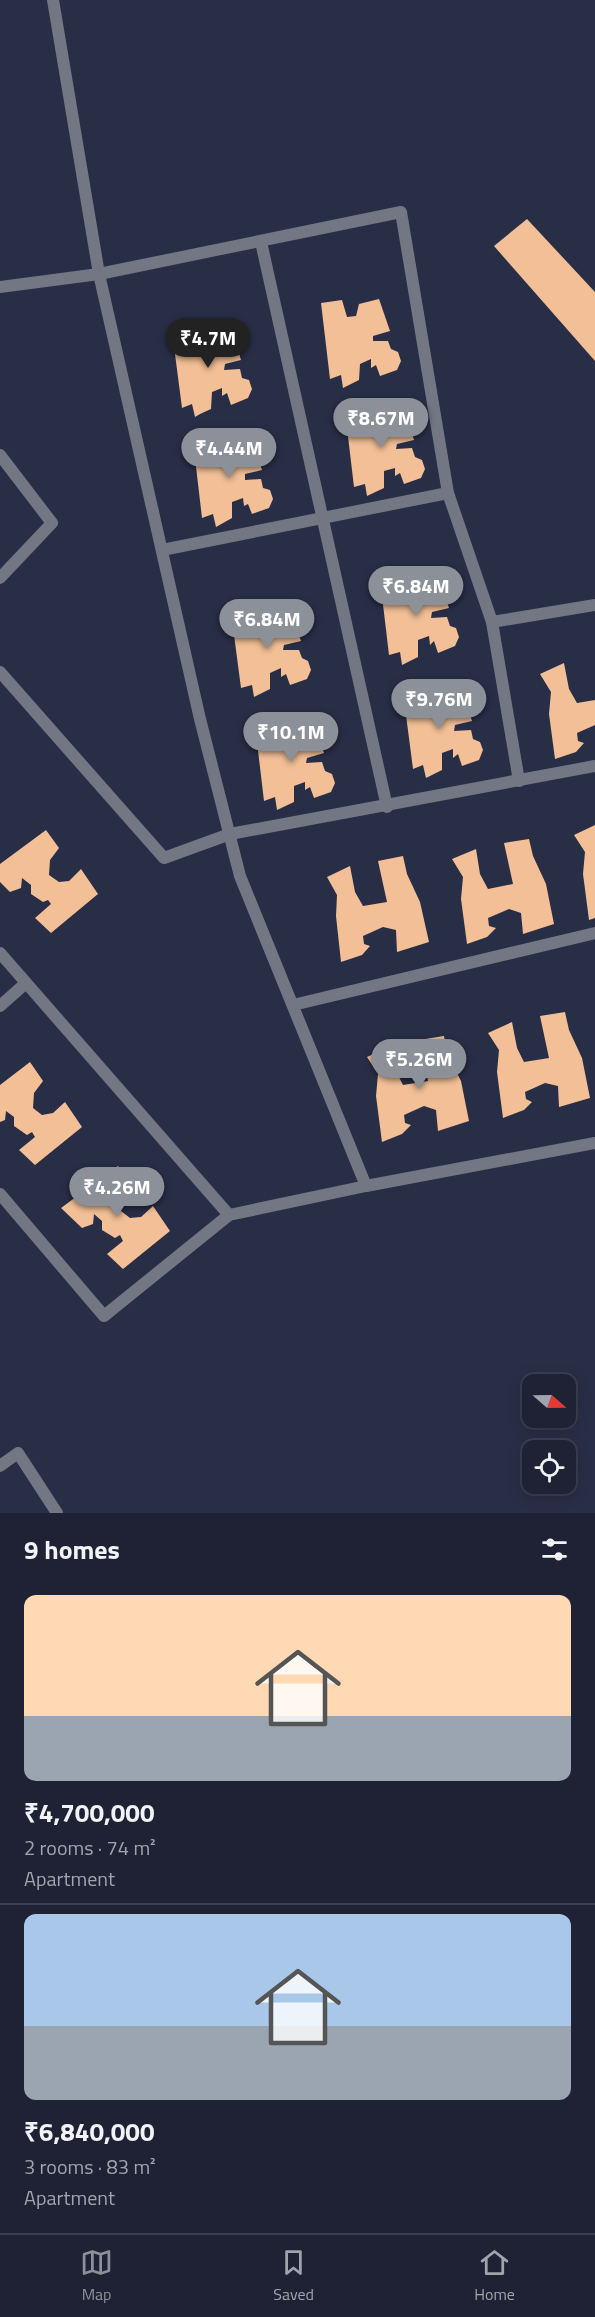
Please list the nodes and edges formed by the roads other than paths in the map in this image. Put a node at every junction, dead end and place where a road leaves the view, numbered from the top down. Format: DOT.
graph roads {
  1 [pos="53,0"];
  2 [pos="261,242"];
  3 [pos="99,274"];
  4 [pos="0,287"];
  5 [pos="0,454"];
  6 [pos="448,493"];
  7 [pos="324,519"];
  8 [pos="162,550"];
  9 [pos="0,578"];
  10 [pos="595,605"];
  11 [pos="492,622"];
  12 [pos="0,672"];
  13 [pos="595,766"];
  14 [pos="519,781"];
  15 [pos="387,807"];
  16 [pos="230,834"];
  17 [pos="595,933"];
  18 [pos="0,953"];
  19 [pos="26,983"];
  20 [pos="293,1005"];
  21 [pos="0,1006"];
  22 [pos="595,1143"];
  23 [pos="366,1186"];
  24 [pos="0,1194"];
  25 [pos="229,1215"];
  26 [pos="0,1466"];
  27 [pos="57,1513"];
  1 -- 3 [label="street"];
  2 -- 3 [label="street"];
  2 -- 6 [label="street"];
  2 -- 7 [label="street"];
  3 -- 4 [label="street"];
  3 -- 8 [label="street"];
  5 -- 9 [label="street"];
  6 -- 7 [label="street"];
  6 -- 11 [label="street"];
  7 -- 8 [label="street"];
  7 -- 15 [label="street"];
  8 -- 16 [label="street"];
  10 -- 11 [label="street"];
  11 -- 14 [label="street"];
  12 -- 16 [label="street"];
  13 -- 14 [label="street"];
  14 -- 15 [label="street"];
  15 -- 16 [label="street"];
  16 -- 20 [label="street"];
  17 -- 20 [label="street"];
  18 -- 19 [label="street"];
  19 -- 21 [label="street"];
  19 -- 25 [label="street"];
  20 -- 23 [label="street"];
  22 -- 23 [label="street"];
  23 -- 25 [label="street"];
  24 -- 25 [label="street"];
  26 -- 27 [label="street"];
}
